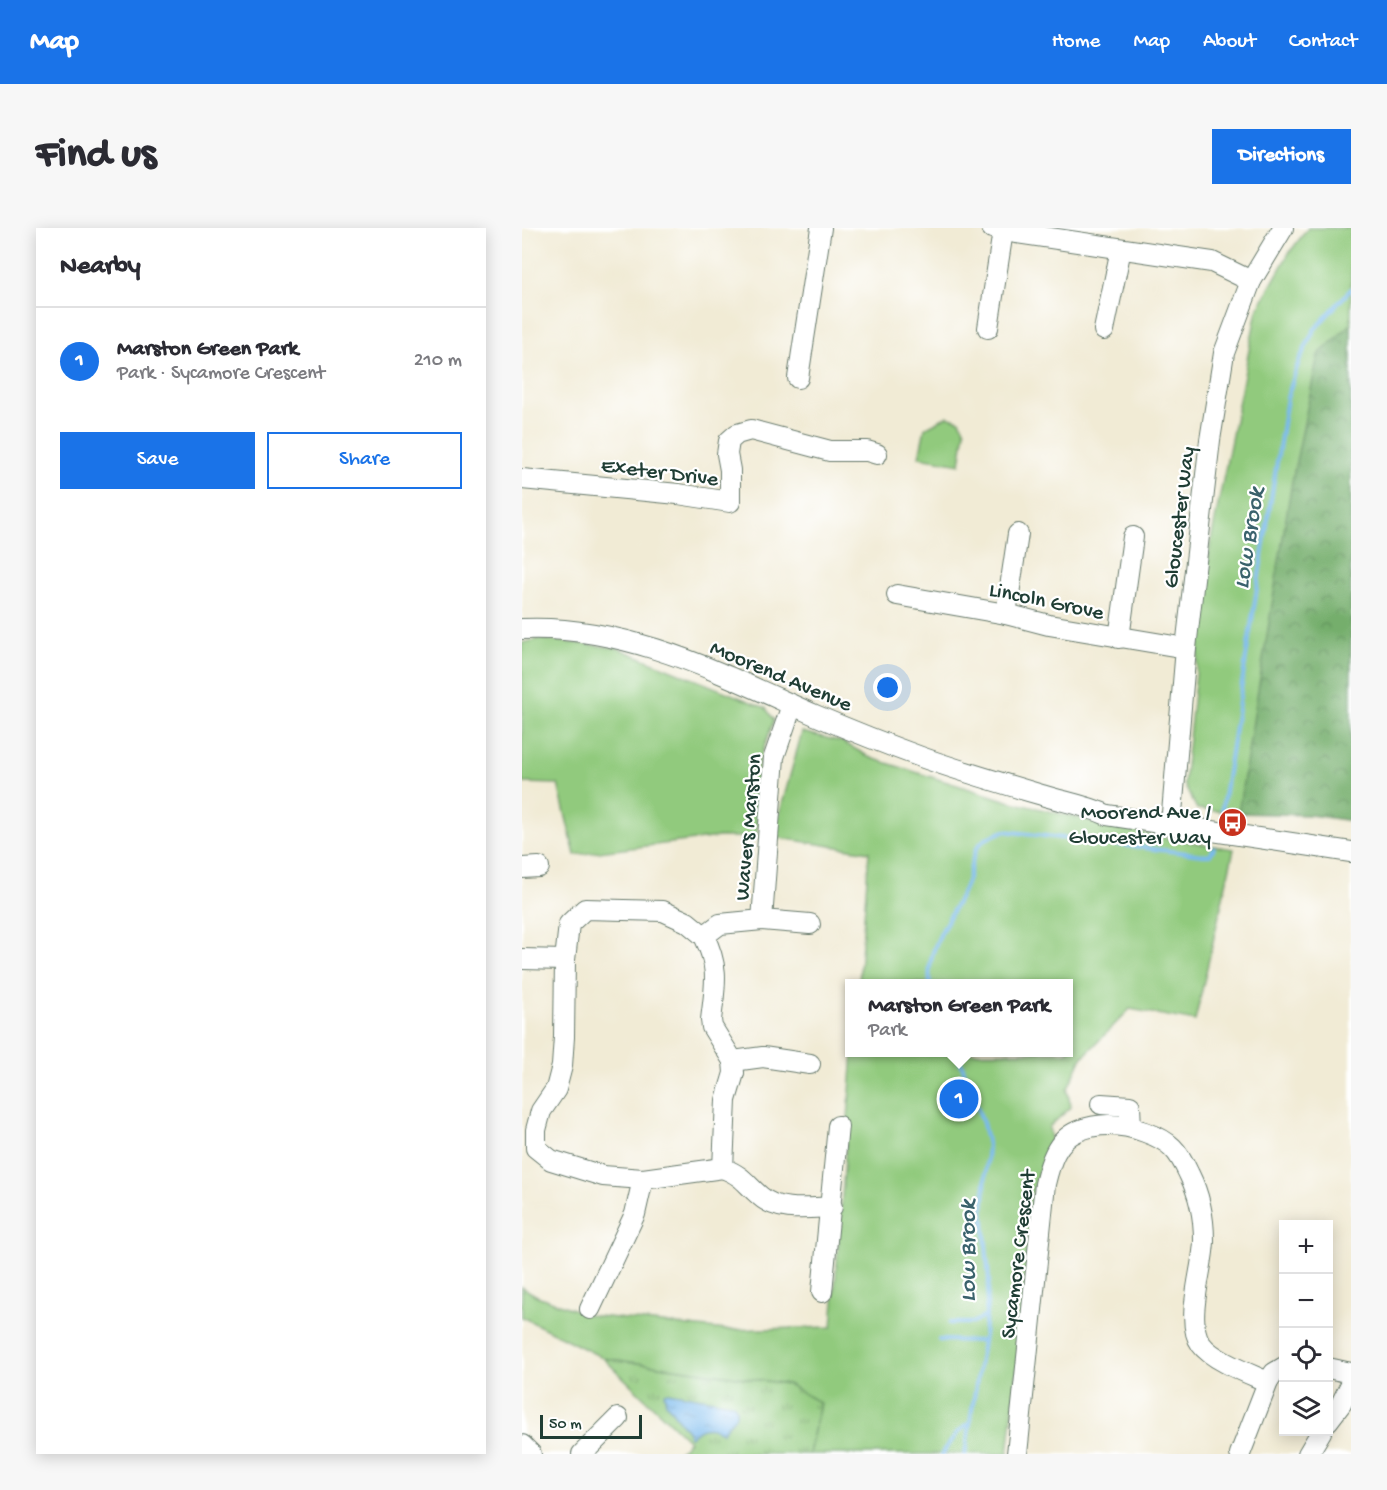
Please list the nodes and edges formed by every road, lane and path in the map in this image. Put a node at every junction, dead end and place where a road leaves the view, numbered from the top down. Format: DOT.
graph roads {
  1 [pos="821,228"];
  2 [pos="1283,228"];
  3 [pos="998,230"];
  4 [pos="1120,249"];
  5 [pos="1251,281"];
  6 [pos="988,328"];
  7 [pos="1104,330"];
  8 [pos="798,378"];
  9 [pos="878,454"];
  10 [pos="522,480"];
  11 [pos="1018,534"];
  12 [pos="1133,537"];
  13 [pos="897,595"];
  14 [pos="1006,614"];
  15 [pos="522,629"];
  16 [pos="1119,638"];
  17 [pos="1186,648"];
  18 [pos="792,705"];
  19 [pos="1171,825"];
  20 [pos="1351,852"];
  21 [pos="762,920"];
  22 [pos="810,924"];
  23 [pos="704,936"];
  24 [pos="522,959"];
  25 [pos="565,960"];
  26 [pos="734,1061"];
  27 [pos="810,1064"];
  28 [pos="1101,1104"];
  29 [pos="838,1126"];
  30 [pos="1131,1127"];
  31 [pos="529,1153"];
  32 [pos="723,1168"];
  33 [pos="643,1179"];
  34 [pos="832,1207"];
  35 [pos="822,1292"];
  36 [pos="600,1301"];
  37 [pos="1333,1369"];
  38 [pos="1279,1370"];
  39 [pos="1351,1373"];
  40 [pos="1268,1382"];
  41 [pos="1351,1384"];
  42 [pos="1333,1414"];
  43 [pos="618,1418"];
  44 [pos="1319,1436"];
  45 [pos="522,1445"];
  46 [pos="531,1454"];
  47 [pos="582,1454"];
  48 [pos="1017,1454"];
  49 [pos="1240,1454"];
  50 [pos="1308,1454"];
  1 -- 8 [label="street"];
  2 -- 5 [label="street, Gloucester Way"];
  3 -- 4 [label="street"];
  3 -- 6 [label="street"];
  4 -- 5 [label="street"];
  4 -- 7 [label="street"];
  5 -- 17 [label="street, Gloucester Way"];
  9 -- 10 [label="street, Exeter Drive"];
  11 -- 14 [label="street"];
  12 -- 16 [label="street"];
  13 -- 14 [label="street, Lincoln Grove"];
  14 -- 16 [label="street, Lincoln Grove"];
  15 -- 18 [label="street, Moorend Avenue"];
  16 -- 17 [label="street, Lincoln Grove"];
  17 -- 19 [label="street, Gloucester Way"];
  18 -- 19 [label="street, Moorend Avenue"];
  18 -- 21 [label="street, Wavers Marston"];
  19 -- 20 [label="street, Moorend Avenue"];
  21 -- 22 [label="street, Wavers Marston"];
  21 -- 23 [label="street, Wavers Marston"];
  23 -- 25 [label="street"];
  23 -- 26 [label="street"];
  24 -- 25 [label="street"];
  25 -- 31 [label="street"];
  26 -- 27 [label="street"];
  26 -- 32 [label="street"];
  28 -- 30 [label="street"];
  29 -- 34 [label="street"];
  30 -- 40 [label="street, Sycamore Crescent"];
  30 -- 48 [label="street, Sycamore Crescent"];
  31 -- 33 [label="street"];
  32 -- 33 [label="street"];
  32 -- 34 [label="street"];
  33 -- 36 [label="street"];
  34 -- 35 [label="street"];
  37 -- 39 [label="street"];
  38 -- 40 [label="street"];
  40 -- 49 [label="street"];
  41 -- 42 [label="street"];
  43 -- 47 [label="street"];
  44 -- 50 [label="street"];
  45 -- 46 [label="street"];
}
